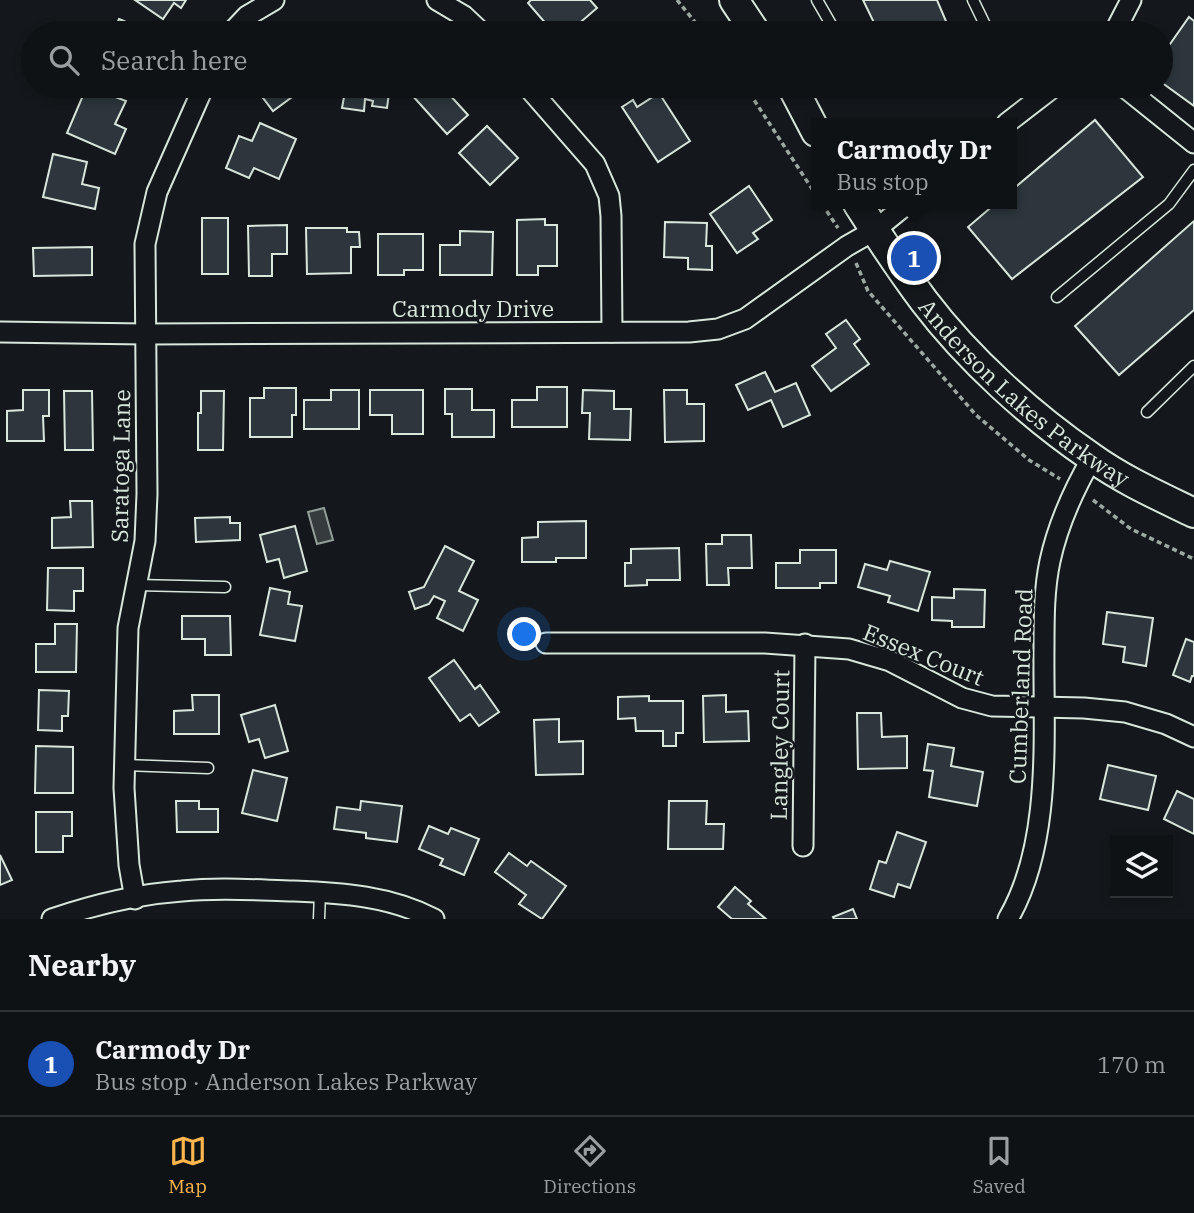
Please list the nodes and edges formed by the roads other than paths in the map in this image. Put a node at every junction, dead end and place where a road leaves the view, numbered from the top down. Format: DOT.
graph roads {
  1 [pos="274,0"];
  2 [pos="437,0"];
  3 [pos="734,0"];
  4 [pos="817,0"];
  5 [pos="973,0"];
  6 [pos="1131,0"];
  7 [pos="242,21"];
  8 [pos="469,21"];
  9 [pos="748,21"];
  10 [pos="829,21"];
  11 [pos="983,21"];
  12 [pos="1120,21"];
  13 [pos="199,98"];
  14 [pos="537,98"];
  15 [pos="798,98"];
  16 [pos="1031,98"];
  17 [pos="1038,98"];
  18 [pos="1138,98"];
  19 [pos="1034,101"];
  20 [pos="1013,118"];
  21 [pos="811,122"];
  22 [pos="1194,143"];
  23 [pos="1194,170"];
  24 [pos="861,209"];
  25 [pos="901,209"];
  26 [pos="875,230"];
  27 [pos="1057,297"];
  28 [pos="0,332"];
  29 [pos="612,332"];
  30 [pos="145,334"];
  31 [pos="1194,366"];
  32 [pos="1147,412"];
  33 [pos="1092,458"];
  34 [pos="1194,513"];
  35 [pos="135,585"];
  36 [pos="225,587"];
  37 [pos="546,642"];
  38 [pos="805,644"];
  39 [pos="1043,708"];
  40 [pos="1194,737"];
  41 [pos="124,765"];
  42 [pos="208,768"];
  43 [pos="803,846"];
  44 [pos="320,892"];
  45 [pos="135,898"];
  46 [pos="74,916"];
  47 [pos="52,919"];
  48 [pos="319,919"];
  49 [pos="434,919"];
  50 [pos="1008,919"];
  1 -- 7 [label="street"];
  2 -- 8 [label="street"];
  3 -- 9 [label="street"];
  4 -- 10 [label="lane"];
  5 -- 11 [label="lane"];
  6 -- 12 [label="street"];
  13 -- 30 [label="street, Saratoga Lane"];
  14 -- 29 [label="street"];
  15 -- 21 [label="street"];
  16 -- 19 [label="lane"];
  17 -- 19 [label="street"];
  18 -- 22 [label="street"];
  19 -- 20 [label="street"];
  23 -- 27 [label="lane"];
  24 -- 26 [label="street, Anderson Lakes Parkway"];
  25 -- 26 [label="street, Carmody Drive"];
  26 -- 29 [label="street, Carmody Drive"];
  26 -- 33 [label="street, Anderson Lakes Parkway"];
  28 -- 30 [label="street, Carmody Drive"];
  29 -- 30 [label="street, Carmody Drive"];
  30 -- 35 [label="street, Saratoga Lane"];
  31 -- 32 [label="lane"];
  33 -- 34 [label="street, Anderson Lakes Parkway"];
  33 -- 39 [label="street, Cumberland Road"];
  35 -- 36 [label="lane"];
  35 -- 41 [label="street, Saratoga Lane"];
  37 -- 38 [label="street, Essex Court"];
  38 -- 39 [label="street, Essex Court"];
  38 -- 43 [label="street, Langley Court"];
  39 -- 40 [label="street, Essex Court"];
  39 -- 50 [label="street, Cumberland Road"];
  41 -- 42 [label="lane"];
  41 -- 45 [label="street, Saratoga Lane"];
  44 -- 45 [label="street"];
  44 -- 48 [label="lane"];
  44 -- 49 [label="street"];
  45 -- 46 [label="street"];
  46 -- 47 [label="street"];
}
